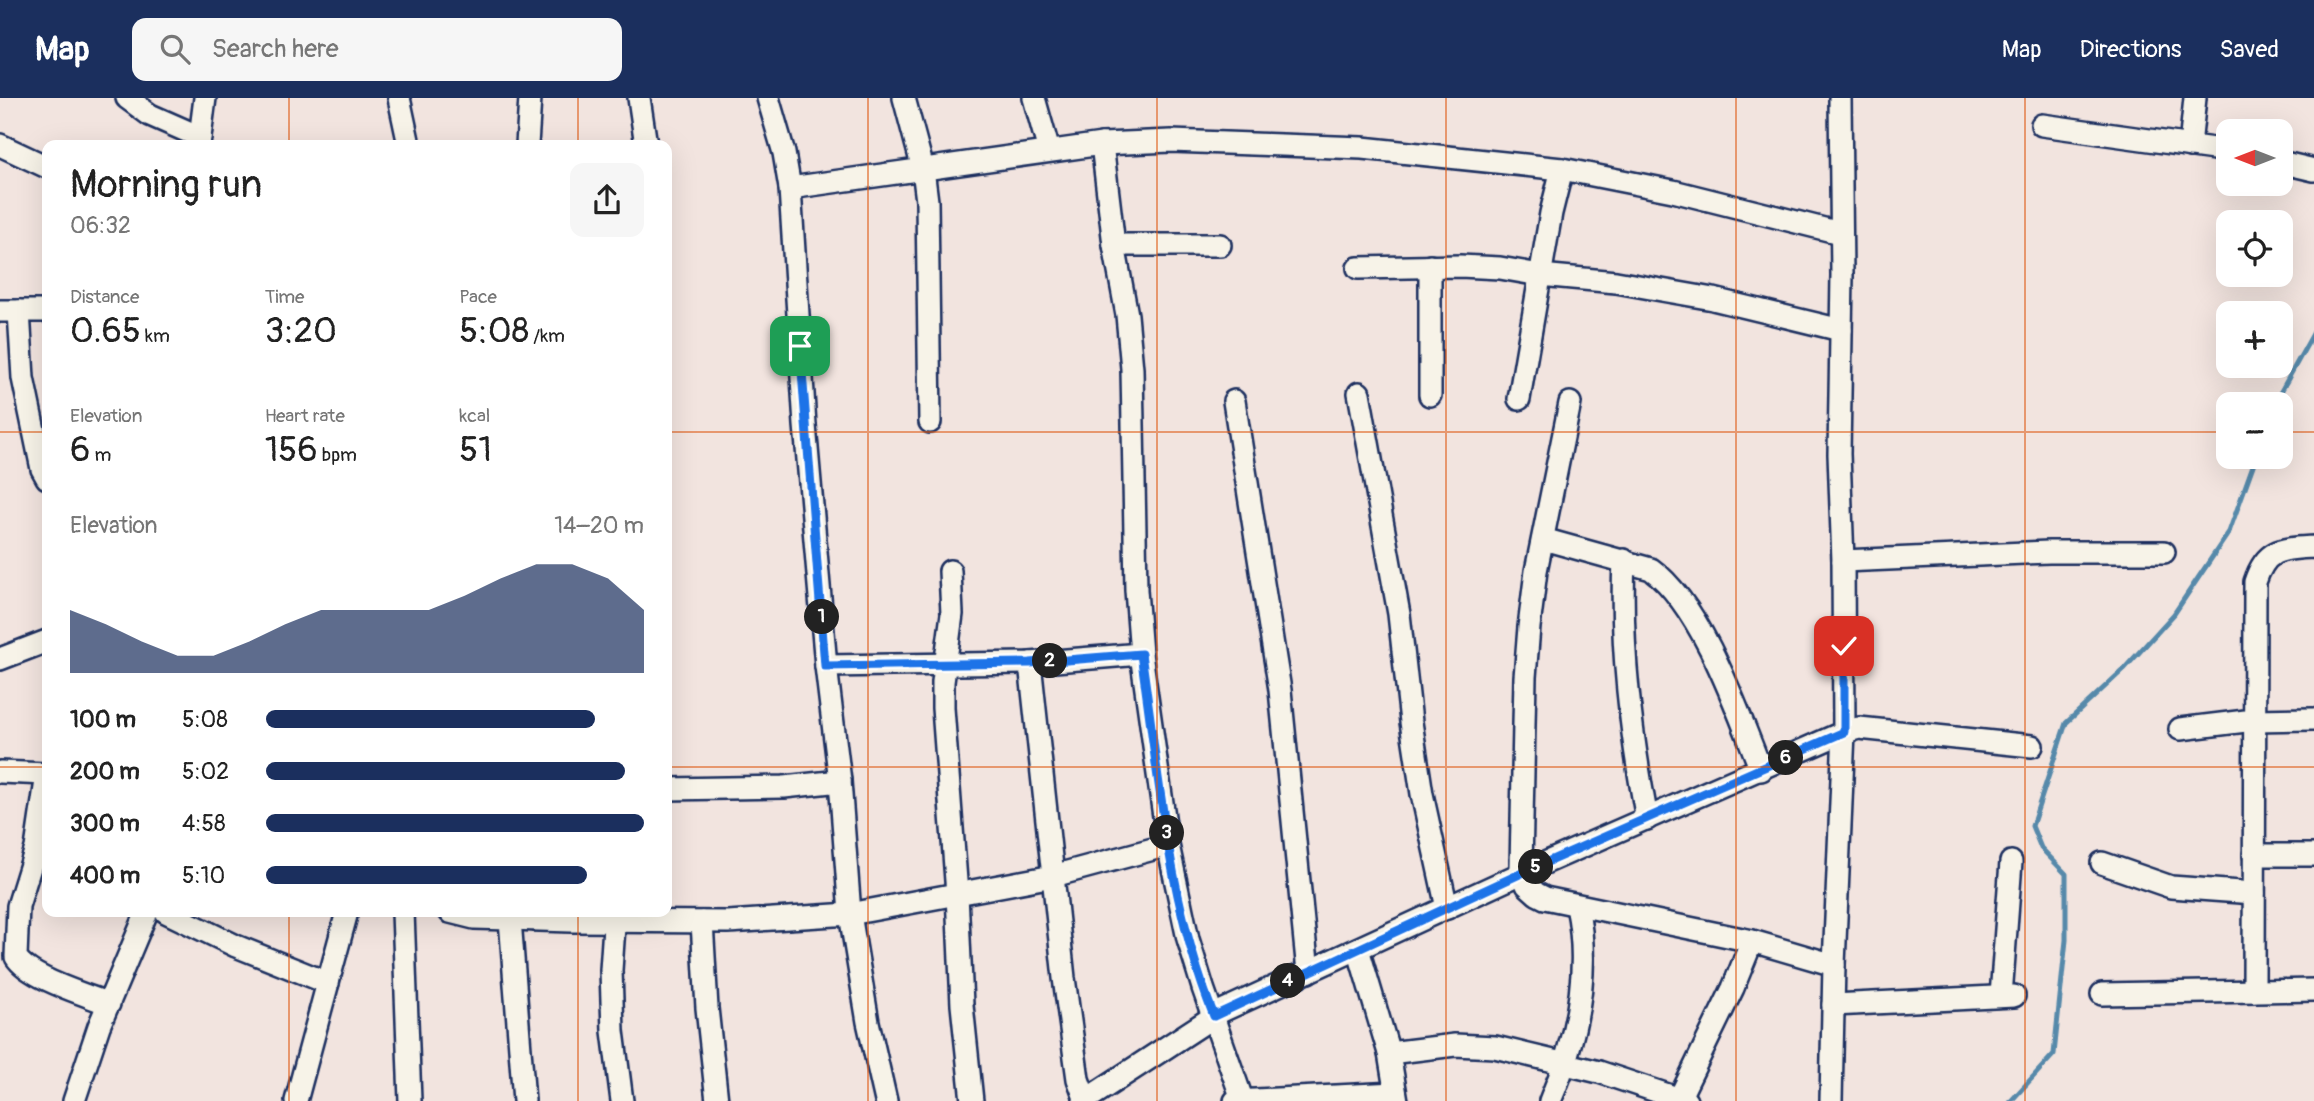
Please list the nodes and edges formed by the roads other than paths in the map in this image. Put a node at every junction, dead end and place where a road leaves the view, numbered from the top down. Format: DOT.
graph roads {
  1 [pos="127,98"];
  2 [pos="205,98"];
  3 [pos="399,98"];
  4 [pos="530,98"];
  5 [pos="639,98"];
  6 [pos="768,98"];
  7 [pos="904,98"];
  8 [pos="1034,98"];
  9 [pos="1840,98"];
  10 [pos="2195,98"];
  11 [pos="2042,125"];
  12 [pos="197,140"];
  13 [pos="199,140"];
  14 [pos="408,140"];
  15 [pos="527,140"];
  16 [pos="645,140"];
  17 [pos="1102,144"];
  18 [pos="0,145"];
  19 [pos="2190,146"];
  20 [pos="2216,149"];
  21 [pos="1049,151"];
  22 [pos="42,165"];
  23 [pos="2293,165"];
  24 [pos="923,169"];
  25 [pos="1562,169"];
  26 [pos="2314,170"];
  27 [pos="790,188"];
  28 [pos="1840,233"];
  29 [pos="1114,246"];
  30 [pos="1220,246"];
  31 [pos="1430,266"];
  32 [pos="1358,268"];
  33 [pos="1540,275"];
  34 [pos="9,311"];
  35 [pos="42,311"];
  36 [pos="1841,330"];
  37 [pos="1359,393"];
  38 [pos="1430,395"];
  39 [pos="1519,399"];
  40 [pos="1234,401"];
  41 [pos="1570,403"];
  42 [pos="930,422"];
  43 [pos="42,464"];
  44 [pos="1544,539"];
  45 [pos="2314,547"];
  46 [pos="2164,552"];
  47 [pos="1624,560"];
  48 [pos="1843,561"];
  49 [pos="950,571"];
  50 [pos="42,643"];
  51 [pos="1141,654"];
  52 [pos="0,659"];
  53 [pos="1030,663"];
  54 [pos="944,664"];
  55 [pos="825,666"];
  56 [pos="2314,719"];
  57 [pos="2254,720"];
  58 [pos="2180,729"];
  59 [pos="1844,732"];
  60 [pos="2032,746"];
  61 [pos="1760,770"];
  62 [pos="0,772"];
  63 [pos="42,774"];
  64 [pos="840,781"];
  65 [pos="672,789"];
  66 [pos="42,808"];
  67 [pos="1647,819"];
  68 [pos="1168,845"];
  69 [pos="2254,855"];
  70 [pos="2314,855"];
  71 [pos="2011,862"];
  72 [pos="2102,863"];
  73 [pos="1522,873"];
  74 [pos="1053,876"];
  75 [pos="2254,893"];
  76 [pos="957,894"];
  77 [pos="1577,906"];
  78 [pos="1447,908"];
  79 [pos="850,914"];
  80 [pos="145,917"];
  81 [pos="176,917"];
  82 [pos="346,917"];
  83 [pos="403,917"];
  84 [pos="470,917"];
  85 [pos="615,917"];
  86 [pos="510,919"];
  87 [pos="702,922"];
  88 [pos="1752,941"];
  89 [pos="1358,949"];
  90 [pos="1833,965"];
  91 [pos="1308,972"];
  92 [pos="328,983"];
  93 [pos="2254,990"];
  94 [pos="2314,990"];
  95 [pos="2102,994"];
  96 [pos="109,1004"];
  97 [pos="1833,1005"];
  98 [pos="1214,1016"];
  99 [pos="1389,1053"];
  100 [pos="1566,1064"];
  101 [pos="1396,1097"];
  102 [pos="1239,1100"];
  103 [pos="1681,1100"];
  104 [pos="74,1101"];
  105 [pos="296,1101"];
  106 [pos="410,1101"];
  107 [pos="524,1101"];
  108 [pos="622,1101"];
  109 [pos="717,1101"];
  110 [pos="886,1101"];
  111 [pos="972,1101"];
  112 [pos="1085,1101"];
  113 [pos="1550,1101"];
  114 [pos="1831,1101"];
  1 -- 12 [label="street"];
  2 -- 13 [label="street"];
  3 -- 14 [label="street"];
  4 -- 15 [label="street"];
  5 -- 16 [label="street"];
  6 -- 27 [label="street"];
  7 -- 24 [label="street"];
  8 -- 21 [label="street"];
  9 -- 28 [label="street"];
  10 -- 19 [label="street"];
  11 -- 19 [label="street"];
  17 -- 21 [label="street"];
  17 -- 25 [label="street"];
  17 -- 29 [label="street"];
  18 -- 22 [label="street"];
  19 -- 20 [label="street"];
  21 -- 24 [label="street"];
  23 -- 26 [label="street"];
  24 -- 27 [label="street"];
  24 -- 42 [label="street"];
  25 -- 28 [label="street"];
  25 -- 33 [label="street"];
  27 -- 55 [label="street"];
  28 -- 36 [label="street"];
  29 -- 30 [label="street"];
  29 -- 51 [label="street"];
  31 -- 32 [label="street"];
  31 -- 33 [label="street"];
  31 -- 38 [label="street"];
  33 -- 36 [label="street"];
  33 -- 39 [label="street"];
  34 -- 35 [label="street"];
  34 -- 43 [label="street"];
  36 -- 48 [label="street"];
  37 -- 78 [label="street"];
  40 -- 91 [label="street"];
  41 -- 44 [label="street"];
  44 -- 47 [label="street"];
  44 -- 73 [label="street"];
  45 -- 57 [label="street"];
  46 -- 48 [label="street"];
  47 -- 61 [label="street"];
  47 -- 67 [label="street"];
  48 -- 59 [label="street"];
  49 -- 54 [label="street"];
  50 -- 52 [label="street"];
  51 -- 53 [label="street"];
  51 -- 68 [label="street"];
  53 -- 54 [label="street"];
  53 -- 74 [label="street"];
  54 -- 55 [label="street"];
  54 -- 76 [label="street"];
  55 -- 64 [label="street"];
  56 -- 57 [label="street"];
  57 -- 58 [label="street"];
  57 -- 69 [label="street"];
  59 -- 60 [label="street"];
  59 -- 61 [label="street"];
  59 -- 90 [label="street"];
  61 -- 67 [label="street"];
  62 -- 63 [label="street"];
  64 -- 65 [label="street"];
  64 -- 79 [label="street"];
  66 -- 96 [label="street"];
  67 -- 73 [label="street"];
  68 -- 74 [label="street"];
  68 -- 98 [label="street"];
  69 -- 70 [label="street"];
  69 -- 75 [label="street"];
  71 -- 97 [label="street"];
  72 -- 75 [label="street"];
  73 -- 77 [label="street"];
  73 -- 78 [label="street"];
  74 -- 76 [label="street"];
  74 -- 112 [label="street"];
  75 -- 93 [label="street"];
  76 -- 79 [label="street"];
  76 -- 111 [label="street"];
  77 -- 88 [label="street"];
  77 -- 100 [label="street"];
  78 -- 89 [label="street"];
  79 -- 87 [label="street"];
  79 -- 110 [label="street"];
  80 -- 96 [label="street"];
  81 -- 92 [label="street"];
  82 -- 92 [label="street"];
  83 -- 106 [label="street"];
  84 -- 86 [label="street"];
  85 -- 86 [label="street"];
  85 -- 87 [label="street"];
  85 -- 108 [label="street"];
  86 -- 107 [label="street"];
  87 -- 109 [label="street"];
  88 -- 90 [label="street"];
  88 -- 103 [label="street"];
  89 -- 91 [label="street"];
  89 -- 99 [label="street"];
  90 -- 97 [label="street"];
  91 -- 98 [label="street"];
  92 -- 105 [label="street"];
  93 -- 94 [label="street"];
  93 -- 95 [label="street"];
  96 -- 104 [label="street"];
  97 -- 114 [label="street"];
  98 -- 102 [label="street"];
  98 -- 112 [label="street"];
  99 -- 100 [label="street"];
  99 -- 101 [label="street"];
  100 -- 103 [label="street"];
  100 -- 113 [label="street"];
  101 -- 102 [label="street"];
}
